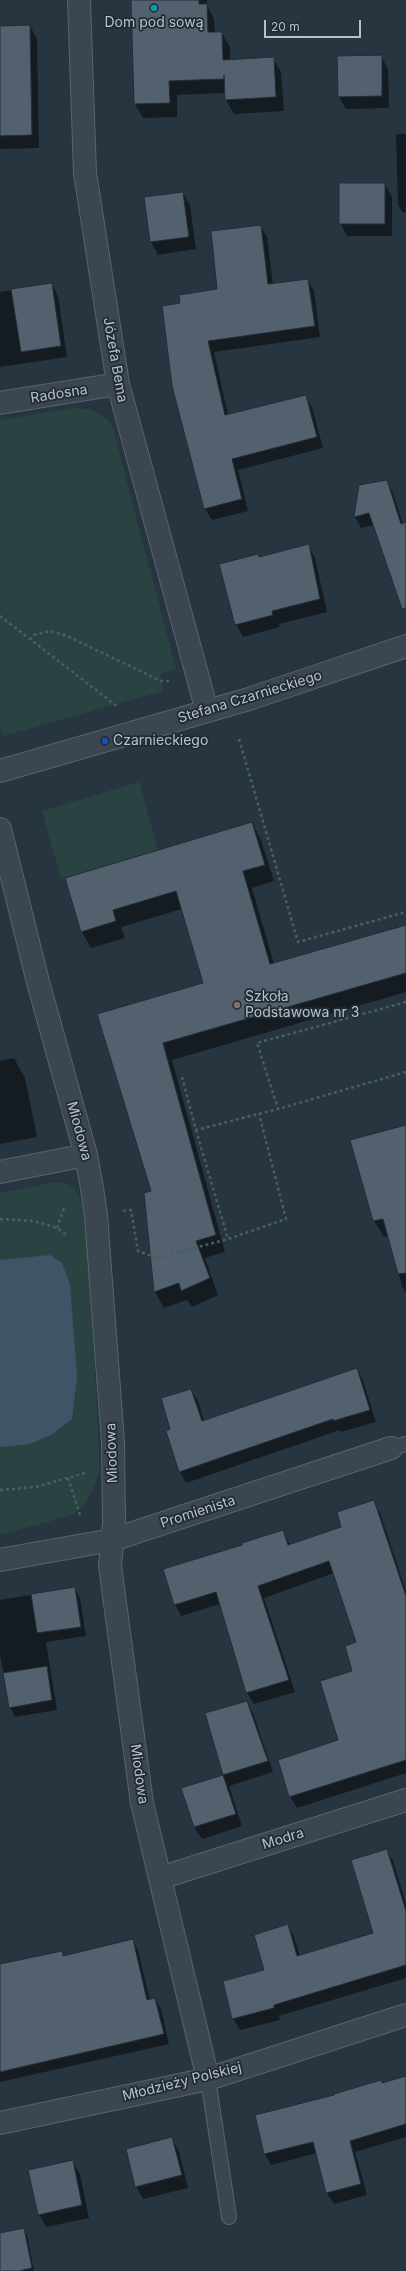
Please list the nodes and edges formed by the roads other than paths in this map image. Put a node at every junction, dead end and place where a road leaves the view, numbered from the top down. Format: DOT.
graph roads {
  1 [pos="79,0"];
  2 [pos="118,384"];
  3 [pos="0,404"];
  4 [pos="406,646"];
  5 [pos="207,711"];
  6 [pos="0,771"];
  7 [pos="0,829"];
  8 [pos="86,1155"];
  9 [pos="0,1172"];
  10 [pos="399,1446"];
  11 [pos="112,1540"];
  12 [pos="0,1560"];
  13 [pos="406,1800"];
  14 [pos="160,1878"];
  15 [pos="406,2015"];
  16 [pos="208,2079"];
  17 [pos="0,2123"];
  18 [pos="229,2217"];
  1 -- 2 [label="street, Józefa Bema"];
  2 -- 3 [label="street, Radosna"];
  2 -- 5 [label="street, Józefa Bema"];
  4 -- 5 [label="street, Stefana Czarnieckiego"];
  5 -- 6 [label="street, Stefana Czarnieckiego"];
  7 -- 8 [label="street, Miodowa"];
  8 -- 9 [label="street"];
  8 -- 11 [label="street, Miodowa"];
  10 -- 11 [label="street, Promienista"];
  11 -- 12 [label="street, Promienista"];
  11 -- 14 [label="street, Miodowa"];
  13 -- 14 [label="street, Modra"];
  14 -- 16 [label="street, Miodowa"];
  15 -- 16 [label="street, Młodzieży Polskiej"];
  16 -- 17 [label="street, Młodzieży Polskiej"];
  16 -- 18 [label="lane"];
}
